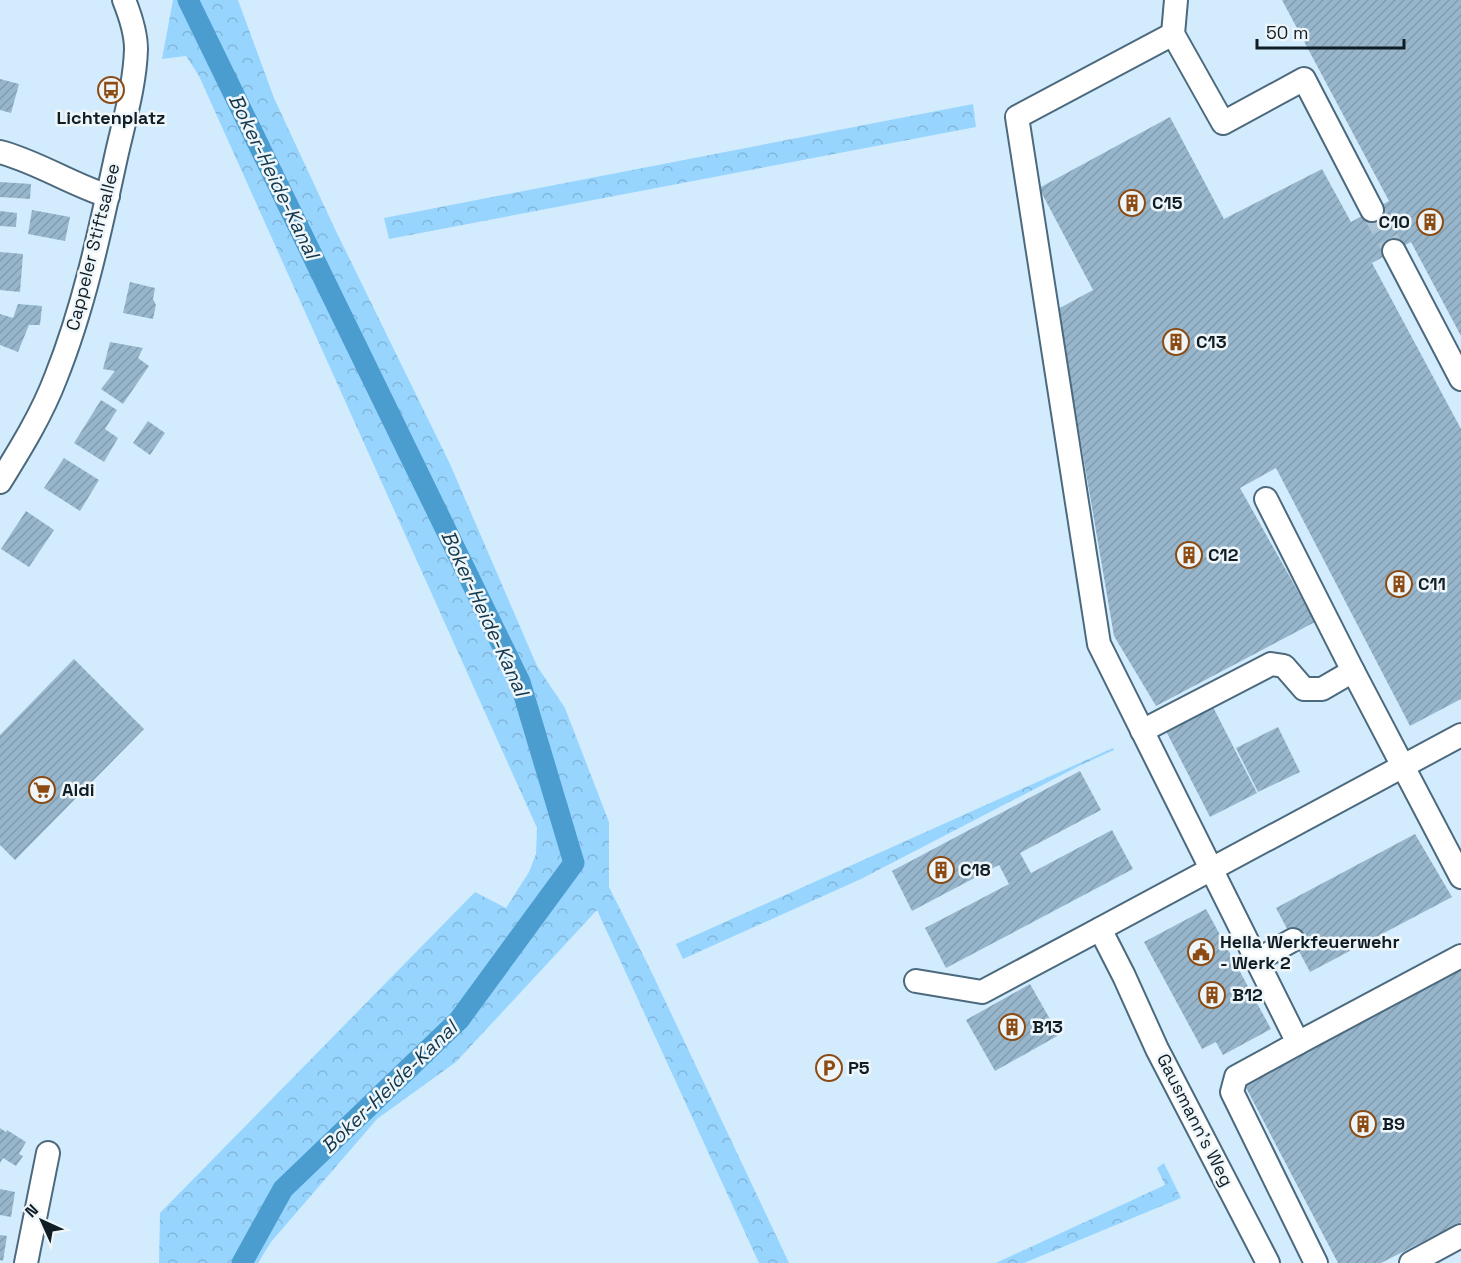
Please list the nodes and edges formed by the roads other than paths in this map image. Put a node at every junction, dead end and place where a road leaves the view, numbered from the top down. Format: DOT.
graph roads {
  1 [pos="124,0"];
  2 [pos="1176,0"];
  3 [pos="1173,34"];
  4 [pos="0,152"];
  5 [pos="108,196"];
  6 [pos="1372,210"];
  7 [pos="1394,251"];
  8 [pos="1461,379"];
  9 [pos="0,482"];
  10 [pos="1266,499"];
  11 [pos="1353,671"];
  12 [pos="1142,731"];
  13 [pos="1461,735"];
  14 [pos="1402,767"];
  15 [pos="1448,867"];
  16 [pos="1212,870"];
  17 [pos="1100,929"];
  18 [pos="1293,940"];
  19 [pos="1461,956"];
  20 [pos="1257,960"];
  21 [pos="916,981"];
  22 [pos="1298,1043"];
  23 [pos="48,1153"];
  24 [pos="1461,1236"];
  25 [pos="1440,1256"];
  26 [pos="26,1263"];
  27 [pos="1268,1263"];
  28 [pos="1316,1263"];
  29 [pos="1410,1263"];
  1 -- 5 [label="street, Cappeler Stiftsallee"];
  2 -- 3 [label="street"];
  3 -- 6 [label="street"];
  3 -- 12 [label="street"];
  4 -- 5 [label="street"];
  5 -- 9 [label="street, Cappeler Stiftsallee"];
  7 -- 8 [label="street"];
  10 -- 11 [label="street"];
  11 -- 12 [label="street"];
  11 -- 14 [label="street"];
  12 -- 16 [label="street"];
  13 -- 14 [label="street"];
  14 -- 15 [label="street"];
  14 -- 16 [label="street"];
  16 -- 17 [label="street"];
  16 -- 20 [label="street"];
  17 -- 21 [label="street"];
  17 -- 27 [label="street, Gausmann's Weg"];
  18 -- 20 [label="street"];
  19 -- 22 [label="street"];
  20 -- 22 [label="street"];
  22 -- 28 [label="street"];
  23 -- 26 [label="street"];
  24 -- 25 [label="street"];
  25 -- 29 [label="street"];
}
